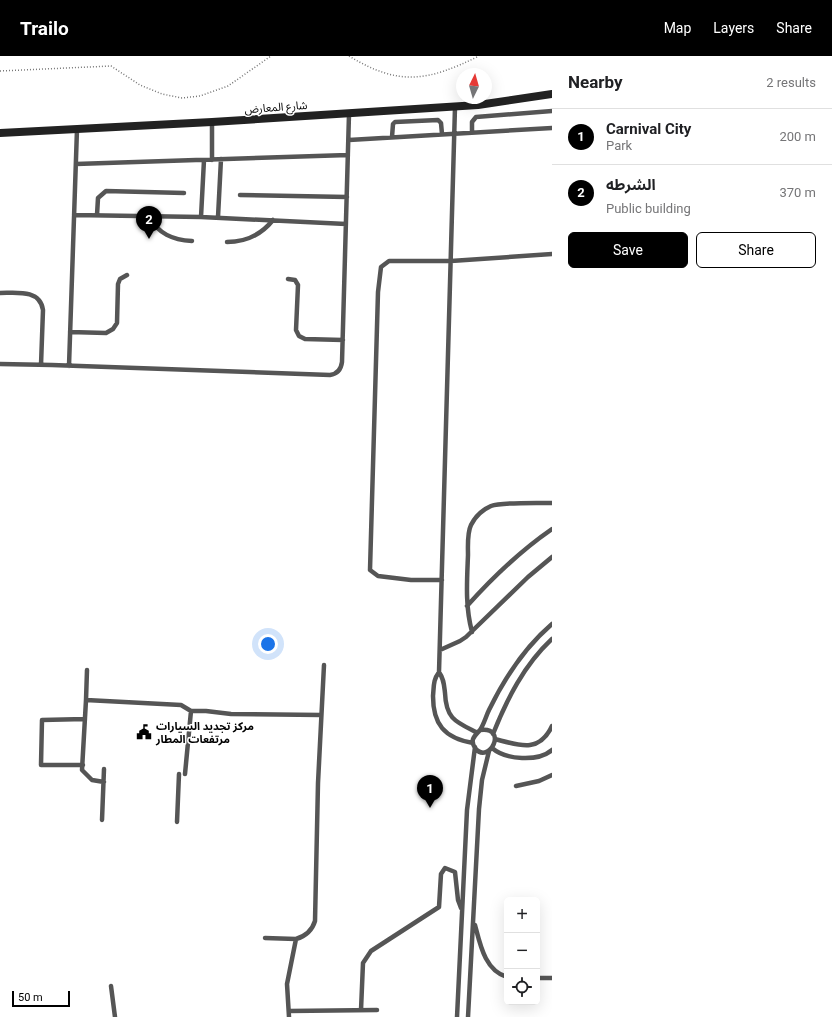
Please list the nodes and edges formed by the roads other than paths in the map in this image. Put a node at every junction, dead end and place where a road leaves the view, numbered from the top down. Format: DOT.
graph roads {
  1 [pos="552,94"];
  2 [pos="455,107"];
  3 [pos="552,111"];
  4 [pos="350,114"];
  5 [pos="212,122"];
  6 [pos="552,128"];
  7 [pos="77,129"];
  8 [pos="472,132"];
  9 [pos="0,133"];
  10 [pos="455,133"];
  11 [pos="442,134"];
  12 [pos="392,137"];
  13 [pos="349,140"];
  14 [pos="348,155"];
  15 [pos="204,160"];
  16 [pos="212,160"];
  17 [pos="221,160"];
  18 [pos="76,164"];
  19 [pos="184,193"];
  20 [pos="240,195"];
  21 [pos="347,197"];
  22 [pos="74,215"];
  23 [pos="97,215"];
  24 [pos="149,216"];
  25 [pos="201,217"];
  26 [pos="218,218"];
  27 [pos="273,220"];
  28 [pos="346,224"];
  29 [pos="192,241"];
  30 [pos="227,242"];
  31 [pos="552,254"];
  32 [pos="451,261"];
  33 [pos="127,275"];
  34 [pos="288,279"];
  35 [pos="0,293"];
  36 [pos="70,332"];
  37 [pos="343,340"];
  38 [pos="0,364"];
  39 [pos="41,365"];
  40 [pos="68,366"];
  41 [pos="552,503"];
  42 [pos="552,529"];
  43 [pos="552,557"];
  44 [pos="442,580"];
  45 [pos="467,606"];
  46 [pos="552,624"];
  47 [pos="472,632"];
  48 [pos="552,639"];
  49 [pos="440,650"];
  50 [pos="324,665"];
  51 [pos="87,670"];
  52 [pos="439,672"];
  53 [pos="86,700"];
  54 [pos="191,711"];
  55 [pos="321,715"];
  56 [pos="86,719"];
  57 [pos="552,726"];
  58 [pos="478,731"];
  59 [pos="494,736"];
  60 [pos="474,745"];
  61 [pos="490,749"];
  62 [pos="552,750"];
  63 [pos="82,765"];
  64 [pos="104,769"];
  65 [pos="179,774"];
  66 [pos="185,774"];
  67 [pos="552,774"];
  68 [pos="104,782"];
  69 [pos="516,786"];
  70 [pos="102,820"];
  71 [pos="177,822"];
  72 [pos="462,910"];
  73 [pos="474,921"];
  74 [pos="265,938"];
  75 [pos="296,939"];
  76 [pos="504,976"];
  77 [pos="540,978"];
  78 [pos="552,978"];
  79 [pos="111,986"];
  80 [pos="361,1010"];
  81 [pos="377,1010"];
  82 [pos="289,1011"];
  83 [pos="115,1017"];
  84 [pos="289,1017"];
  85 [pos="457,1017"];
  86 [pos="468,1017"];
  1 -- 2 [label="main road, شارع المعارض"];
  2 -- 4 [label="main road, شارع المعارض"];
  2 -- 10 [label="lane"];
  3 -- 8 [label="lane"];
  4 -- 5 [label="main road, شارع المعارض"];
  4 -- 13 [label="lane"];
  5 -- 7 [label="main road, شارع المعارض"];
  5 -- 16 [label="lane"];
  6 -- 8 [label="lane"];
  7 -- 9 [label="main road, شارع المعارض"];
  7 -- 18 [label="lane"];
  8 -- 10 [label="lane"];
  10 -- 11 [label="lane"];
  10 -- 32 [label="lane"];
  11 -- 12 [label="lane"];
  11 -- 12 [label="lane"];
  12 -- 13 [label="lane"];
  13 -- 14 [label="lane"];
  14 -- 17 [label="lane"];
  14 -- 21 [label="lane"];
  15 -- 16 [label="lane"];
  15 -- 18 [label="lane"];
  15 -- 25 [label="lane"];
  16 -- 17 [label="lane"];
  17 -- 26 [label="lane"];
  18 -- 22 [label="lane"];
  19 -- 23 [label="lane"];
  20 -- 21 [label="lane"];
  21 -- 28 [label="lane"];
  22 -- 23 [label="lane"];
  22 -- 36 [label="lane"];
  23 -- 24 [label="lane"];
  24 -- 25 [label="lane"];
  24 -- 29 [label="lane"];
  25 -- 26 [label="lane"];
  26 -- 27 [label="lane"];
  27 -- 28 [label="lane"];
  27 -- 30 [label="lane"];
  28 -- 37 [label="lane"];
  31 -- 32 [label="lane"];
  32 -- 44 [label="lane"];
  32 -- 44 [label="lane"];
  33 -- 36 [label="lane"];
  34 -- 37 [label="lane"];
  35 -- 39 [label="lane"];
  36 -- 40 [label="lane"];
  37 -- 40 [label="lane"];
  38 -- 39 [label="lane"];
  39 -- 40 [label="lane"];
  41 -- 45 [label="lane"];
  42 -- 45 [label="lane"];
  43 -- 47 [label="lane"];
  44 -- 49 [label="lane"];
  45 -- 47 [label="lane"];
  46 -- 58 [label="lane"];
  47 -- 49 [label="lane"];
  48 -- 59 [label="lane"];
  49 -- 52 [label="lane"];
  50 -- 55 [label="lane"];
  51 -- 53 [label="lane"];
  52 -- 58 [label="lane"];
  52 -- 60 [label="lane"];
  53 -- 54 [label="lane"];
  53 -- 56 [label="lane"];
  54 -- 55 [label="lane"];
  54 -- 66 [label="lane"];
  55 -- 75 [label="lane"];
  56 -- 63 [label="lane"];
  56 -- 63 [label="lane"];
  57 -- 59 [label="lane"];
  58 -- 59 [label="lane"];
  58 -- 60 [label="lane"];
  59 -- 61 [label="lane"];
  60 -- 61 [label="lane"];
  60 -- 72 [label="lane"];
  61 -- 62 [label="lane"];
  61 -- 73 [label="lane"];
  63 -- 68 [label="lane"];
  64 -- 68 [label="lane"];
  65 -- 71 [label="lane"];
  67 -- 69 [label="lane"];
  68 -- 70 [label="lane"];
  72 -- 80 [label="lane"];
  72 -- 85 [label="lane"];
  73 -- 76 [label="lane"];
  73 -- 86 [label="lane"];
  74 -- 75 [label="lane"];
  75 -- 82 [label="lane"];
  77 -- 78 [label="lane"];
  79 -- 83 [label="lane"];
  80 -- 81 [label="lane"];
  80 -- 82 [label="lane"];
  82 -- 84 [label="lane"];
}
